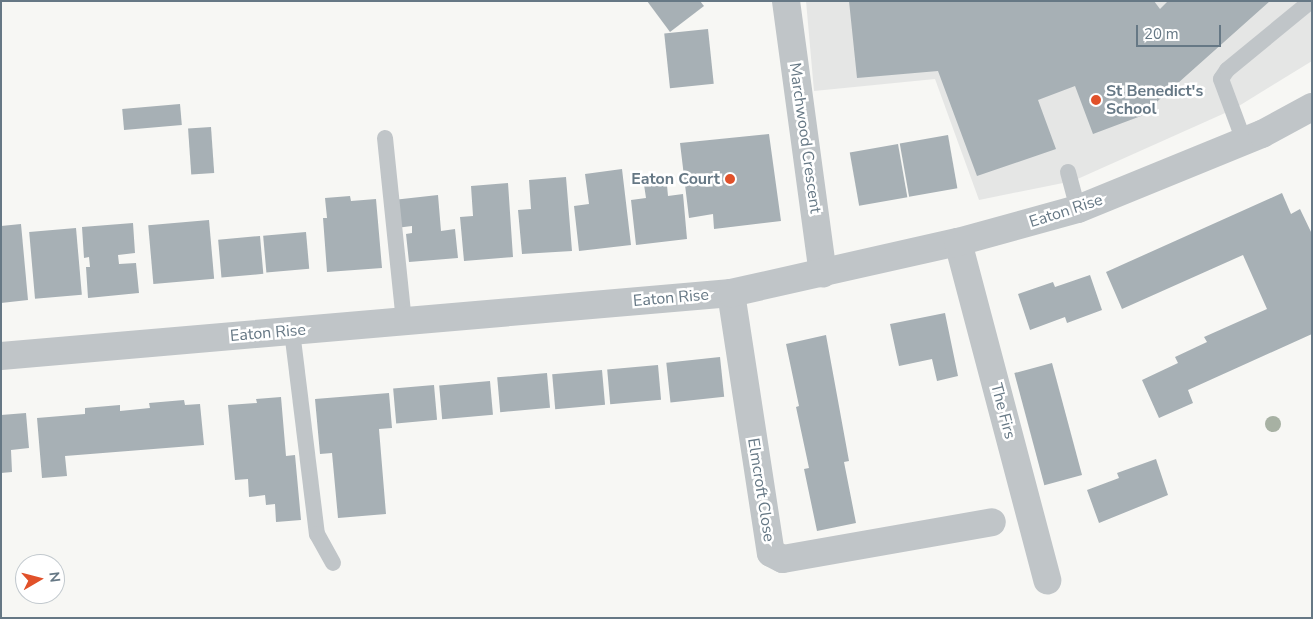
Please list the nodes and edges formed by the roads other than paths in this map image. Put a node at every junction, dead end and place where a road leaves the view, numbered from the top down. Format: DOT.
graph roads {
  1 [pos="1311,1"];
  2 [pos="788,2"];
  3 [pos="1312,107"];
  4 [pos="385,138"];
  5 [pos="1244,141"];
  6 [pos="1068,172"];
  7 [pos="1078,209"];
  8 [pos="958,242"];
  9 [pos="823,274"];
  10 [pos="731,293"];
  11 [pos="404,322"];
  12 [pos="292,331"];
  13 [pos="1,356"];
  14 [pos="992,522"];
  15 [pos="333,563"];
  16 [pos="1047,580"];
  1 -- 5 [label="lane"];
  2 -- 9 [label="street, Marchwood Crescent"];
  3 -- 5 [label="street, Eaton Rise"];
  4 -- 11 [label="lane"];
  5 -- 7 [label="street, Eaton Rise"];
  6 -- 7 [label="lane"];
  7 -- 8 [label="street, Eaton Rise"];
  8 -- 9 [label="street, Eaton Rise"];
  8 -- 16 [label="street, The Firs"];
  9 -- 10 [label="street, Eaton Rise"];
  10 -- 11 [label="street, Eaton Rise"];
  10 -- 14 [label="street, Elmcroft Close"];
  11 -- 12 [label="street, Eaton Rise"];
  12 -- 13 [label="street, Eaton Rise"];
  12 -- 15 [label="lane"];
}
